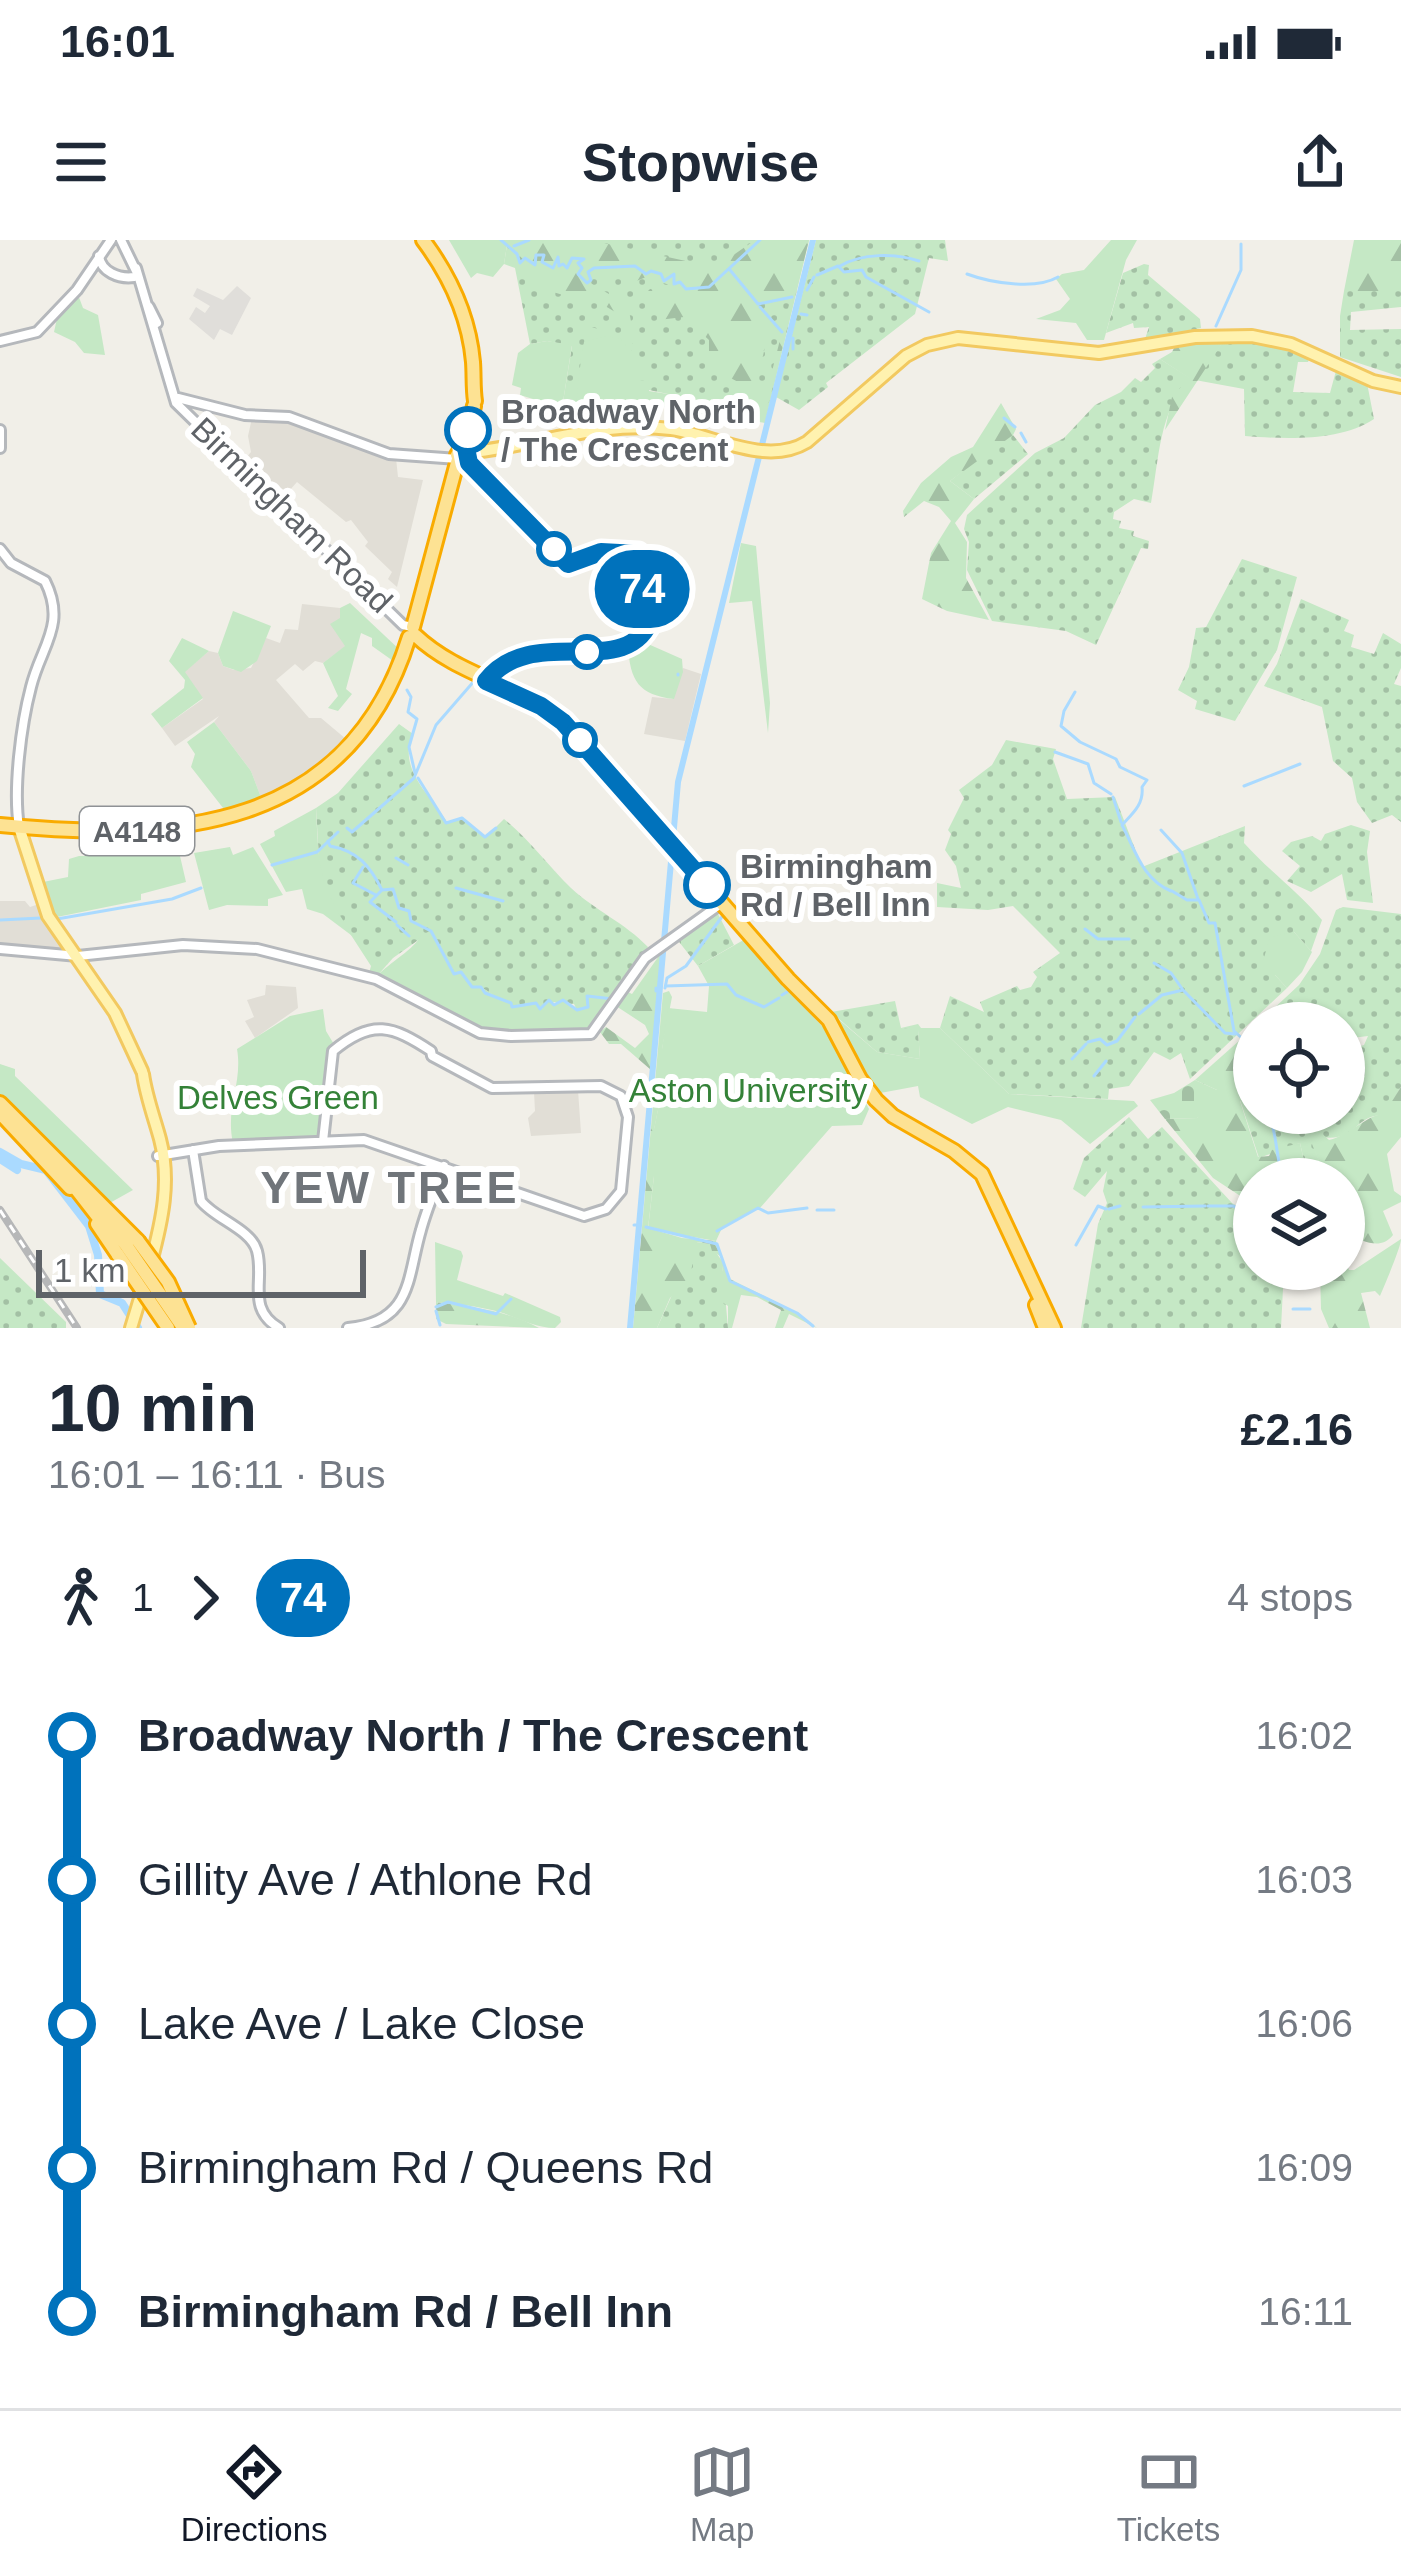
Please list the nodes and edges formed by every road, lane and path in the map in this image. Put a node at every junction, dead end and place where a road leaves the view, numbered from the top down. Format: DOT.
graph roads {
  1 [pos="111,240"];
  2 [pos="121,240"];
  3 [pos="423,240"];
  4 [pos="100,255"];
  5 [pos="104,268"];
  6 [pos="90,269"];
  7 [pos="137,276"];
  8 [pos="39,330"];
  9 [pos="1,338"];
  10 [pos="1401,387"];
  11 [pos="177,397"];
  12 [pos="0,430"];
  13 [pos="0,448"];
  14 [pos="463,456"];
  15 [pos="0,549"];
  16 [pos="411,634"];
  17 [pos="0,825"];
  18 [pos="19,827"];
  19 [pos="722,903"];
  20 [pos="0,949"];
  21 [pos="78,956"];
  22 [pos="0,1108"];
  23 [pos="322,1141"];
  24 [pos="194,1151"];
  25 [pos="161,1157"];
  26 [pos="445,1166"];
  27 [pos="67,1178"];
  28 [pos="984,1183"];
  29 [pos="100,1228"];
  30 [pos="127,1249"];
  31 [pos="1029,1281"];
  32 [pos="132,1319"];
  33 [pos="168,1328"];
  34 [pos="184,1328"];
  35 [pos="279,1328"];
  36 [pos="348,1328"];
  37 [pos="1053,1328"];
  1 -- 4 [label="street"];
  2 -- 7 [label="street, Birmingham Road"];
  3 -- 14 [label="highway, A4148"];
  4 -- 5 [label="street"];
  4 -- 6 [label="street"];
  5 -- 6 [label="street"];
  5 -- 7 [label="street"];
  6 -- 8 [label="street"];
  7 -- 11 [label="street, Birmingham Road"];
  8 -- 9 [label="street"];
  8 -- 9 [label="street"];
  10 -- 14 [label="main road"];
  11 -- 14 [label="street"];
  11 -- 16 [label="street, Birmingham Road"];
  12 -- 13 [label="street"];
  14 -- 16 [label="highway, A4148"];
  15 -- 18 [label="street"];
  16 -- 18 [label="highway, A4148"];
  16 -- 19 [label="highway, Birmingham Road"];
  17 -- 18 [label="highway, A4148"];
  18 -- 21 [label="main road"];
  19 -- 21 [label="street"];
  19 -- 28 [label="highway, Birmingham Road"];
  20 -- 21 [label="street"];
  21 -- 25 [label="main road"];
  22 -- 27 [label="highway"];
  22 -- 29 [label="highway"];
  22 -- 30 [label="highway"];
  23 -- 24 [label="street"];
  23 -- 26 [label="street"];
  23 -- 26 [label="street"];
  24 -- 25 [label="street"];
  24 -- 35 [label="street"];
  25 -- 32 [label="main road"];
  26 -- 36 [label="street"];
  27 -- 29 [label="highway"];
  27 -- 30 [label="highway"];
  28 -- 31 [label="highway, Birmingham Road"];
  28 -- 31 [label="highway, Birmingham Road"];
  29 -- 30 [label="highway"];
  30 -- 33 [label="highway, bridge"];
  30 -- 34 [label="highway, bridge"];
  31 -- 37 [label="highway, Birmingham Road"];
}
